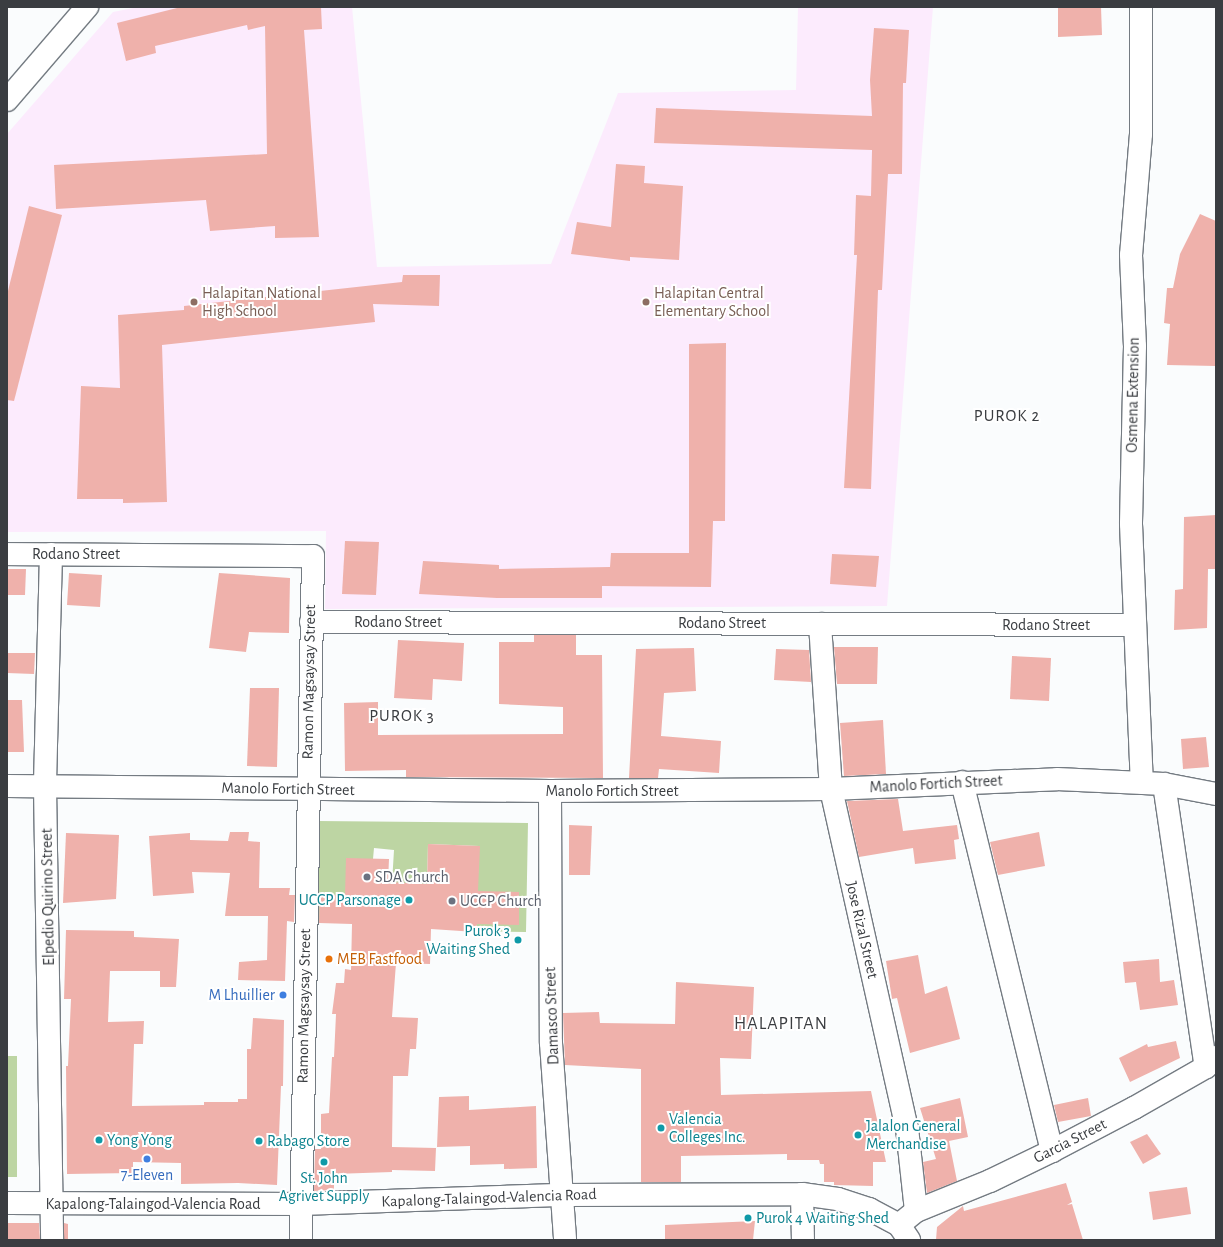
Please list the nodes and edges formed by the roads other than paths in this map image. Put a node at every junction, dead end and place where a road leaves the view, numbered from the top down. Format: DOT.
graph roads {
  1 [pos="87,7"];
  2 [pos="1141,7"];
  3 [pos="7,100"];
  4 [pos="7,554"];
  5 [pos="51,554"];
  6 [pos="313,556"];
  7 [pos="311,622"];
  8 [pos="820,624"];
  9 [pos="1133,625"];
  10 [pos="962,782"];
  11 [pos="1142,783"];
  12 [pos="1164,784"];
  13 [pos="7,786"];
  14 [pos="45,786"];
  15 [pos="831,789"];
  16 [pos="307,790"];
  17 [pos="550,791"];
  18 [pos="1216,794"];
  19 [pos="1211,1062"];
  20 [pos="1052,1151"];
  21 [pos="802,1194"];
  22 [pos="564,1195"];
  23 [pos="7,1203"];
  24 [pos="52,1204"];
  25 [pos="302,1204"];
  26 [pos="916,1211"];
  27 [pos="904,1233"];
  28 [pos="52,1240"];
  29 [pos="301,1240"];
  30 [pos="565,1240"];
  31 [pos="803,1240"];
  1 -- 3 [label="main road"];
  2 -- 9 [label="main road, Osmena Extension"];
  4 -- 5 [label="main road, Rodano Street"];
  5 -- 6 [label="main road, Rodano Street"];
  5 -- 14 [label="main road, Elpedio Quirino Street"];
  6 -- 7 [label="main road, Ramon Magsaysay Street"];
  7 -- 8 [label="main road, Rodano Street"];
  7 -- 16 [label="main road, Ramon Magsaysay Street"];
  8 -- 9 [label="main road, Rodano Street"];
  8 -- 15 [label="main road, Jose Rizal Street"];
  9 -- 11 [label="main road, Osmena Extension"];
  10 -- 11 [label="main road, Manolo Fortich Street"];
  10 -- 15 [label="main road, Manolo Fortich Street"];
  10 -- 20 [label="main road"];
  11 -- 12 [label="main road, Manolo Fortich Street"];
  12 -- 18 [label="main road, Manolo Fortich Street"];
  12 -- 19 [label="main road"];
  13 -- 14 [label="main road, Manolo Fortich Street"];
  14 -- 16 [label="main road, Manolo Fortich Street"];
  14 -- 24 [label="main road, Elpedio Quirino Street"];
  15 -- 17 [label="main road, Manolo Fortich Street"];
  15 -- 26 [label="main road, Jose Rizal Street"];
  16 -- 17 [label="main road, Manolo Fortich Street"];
  16 -- 25 [label="main road, Ramon Magsaysay Street"];
  17 -- 22 [label="main road, Damasco Street"];
  19 -- 20 [label="main road, Garcia Street"];
  20 -- 26 [label="main road, Garcia Street"];
  21 -- 22 [label="main road, Kapalong-Talaingod-Valencia Road"];
  21 -- 27 [label="main road, Kapalong-Talaingod-Valencia Road"];
  21 -- 31 [label="main road"];
  22 -- 25 [label="main road, Kapalong-Talaingod-Valencia Road"];
  22 -- 30 [label="main road, Damasco Street"];
  23 -- 24 [label="main road, Kapalong-Talaingod-Valencia Road"];
  24 -- 25 [label="main road, Kapalong-Talaingod-Valencia Road"];
  24 -- 28 [label="main road, Elpedio Quirino Street"];
  25 -- 29 [label="main road, Ramon Magsaysay Street"];
  26 -- 27 [label="main road"];
}
